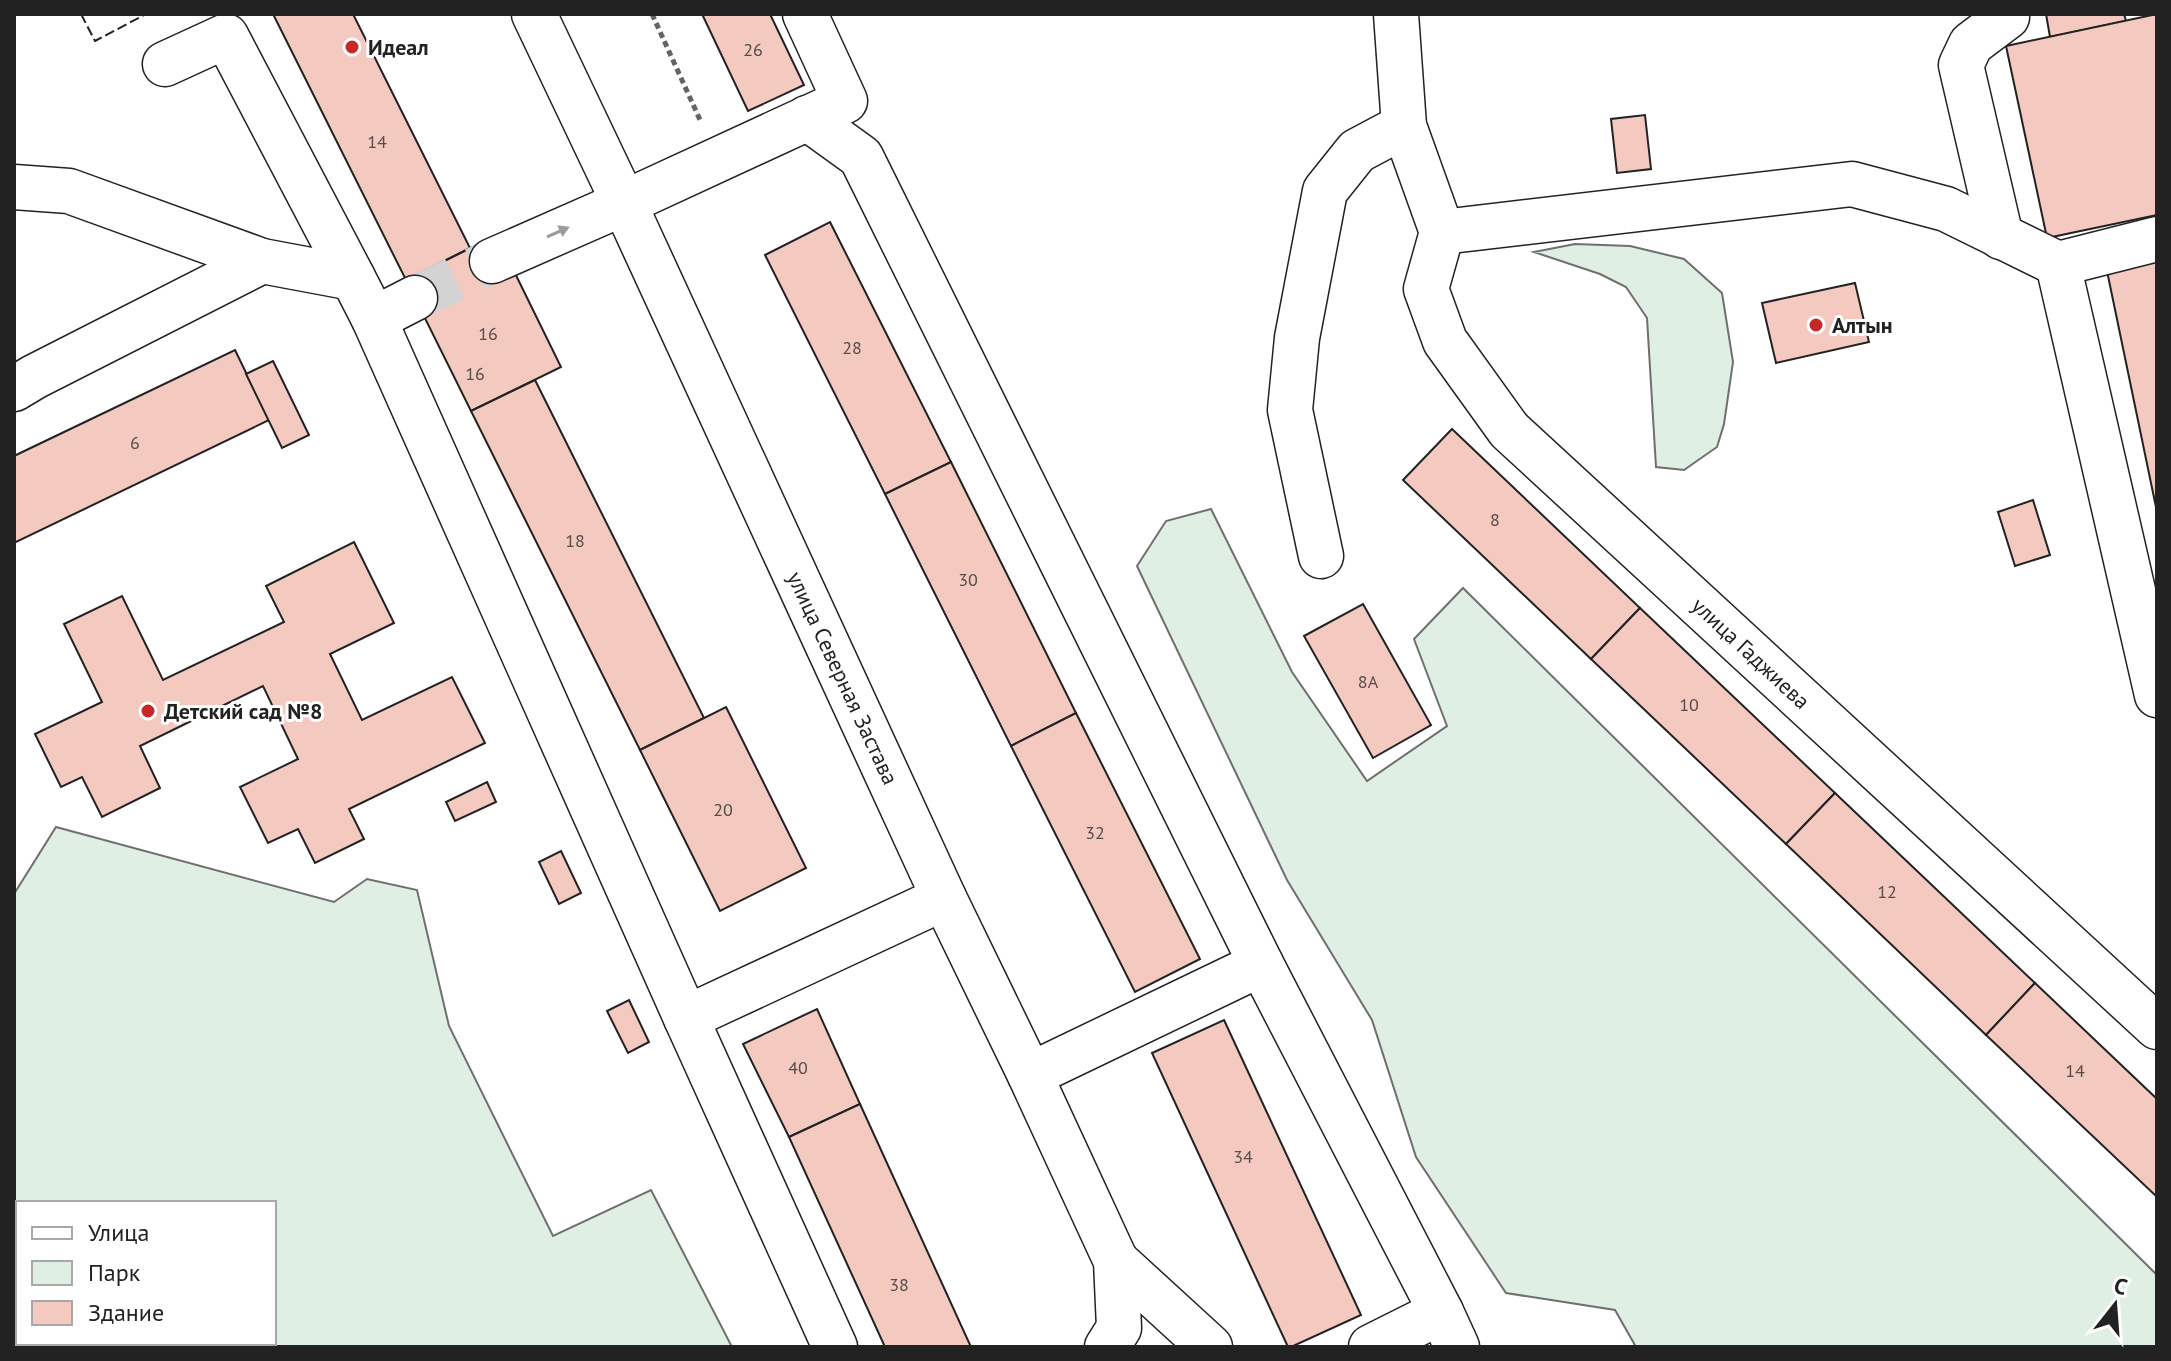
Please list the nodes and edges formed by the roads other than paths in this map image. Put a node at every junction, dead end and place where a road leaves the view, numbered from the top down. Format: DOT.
graph roads {
  1 [pos="534,14"];
  2 [pos="805,14"];
  3 [pos="1396,14"];
  4 [pos="2006,14"];
  5 [pos="165,64"];
  6 [pos="807,118"];
  7 [pos="1404,126"];
  8 [pos="14,187"];
  9 [pos="624,203"];
  10 [pos="1442,232"];
  11 [pos="2001,237"];
  12 [pos="2157,239"];
  13 [pos="262,261"];
  14 [pos="492,261"];
  15 [pos="2058,264"];
  16 [pos="353,278"];
  17 [pos="415,298"];
  18 [pos="374,319"];
  19 [pos="14,389"];
  20 [pos="1321,556"];
  21 [pos="2157,695"];
  22 [pos="944,898"];
  23 [pos="1261,964"];
  24 [pos="686,1018"];
  25 [pos="2157,1027"];
  26 [pos="1030,1075"];
  27 [pos="1116,1261"];
  28 [pos="1449,1330"];
  29 [pos="835,1347"];
  30 [pos="1107,1347"];
  31 [pos="1210,1347"];
  32 [pos="1371,1347"];
  1 -- 9 [label="street, улица Северная Застава"];
  2 -- 6 [label="street"];
  3 -- 7 [label="street"];
  4 -- 11 [label="street"];
  5 -- 16 [label="street"];
  6 -- 9 [label="street"];
  6 -- 23 [label="street"];
  7 -- 10 [label="street"];
  7 -- 20 [label="street"];
  8 -- 13 [label="street"];
  14 -- 9 [label="street, one-way"];
  9 -- 22 [label="street, улица Северная Застава"];
  10 -- 11 [label="street"];
  10 -- 25 [label="street, улица Гаджиева"];
  11 -- 15 [label="street"];
  12 -- 15 [label="street"];
  13 -- 16 [label="street"];
  13 -- 19 [label="street"];
  15 -- 21 [label="street"];
  16 -- 18 [label="street"];
  17 -- 18 [label="street"];
  18 -- 24 [label="street"];
  22 -- 24 [label="street"];
  22 -- 26 [label="street, улица Северная Застава"];
  23 -- 26 [label="street"];
  23 -- 28 [label="street"];
  24 -- 29 [label="street"];
  26 -- 27 [label="street, улица Северная Застава"];
  27 -- 30 [label="street, улица Северная Застава"];
  27 -- 31 [label="street"];
  28 -- 32 [label="street"];
}
